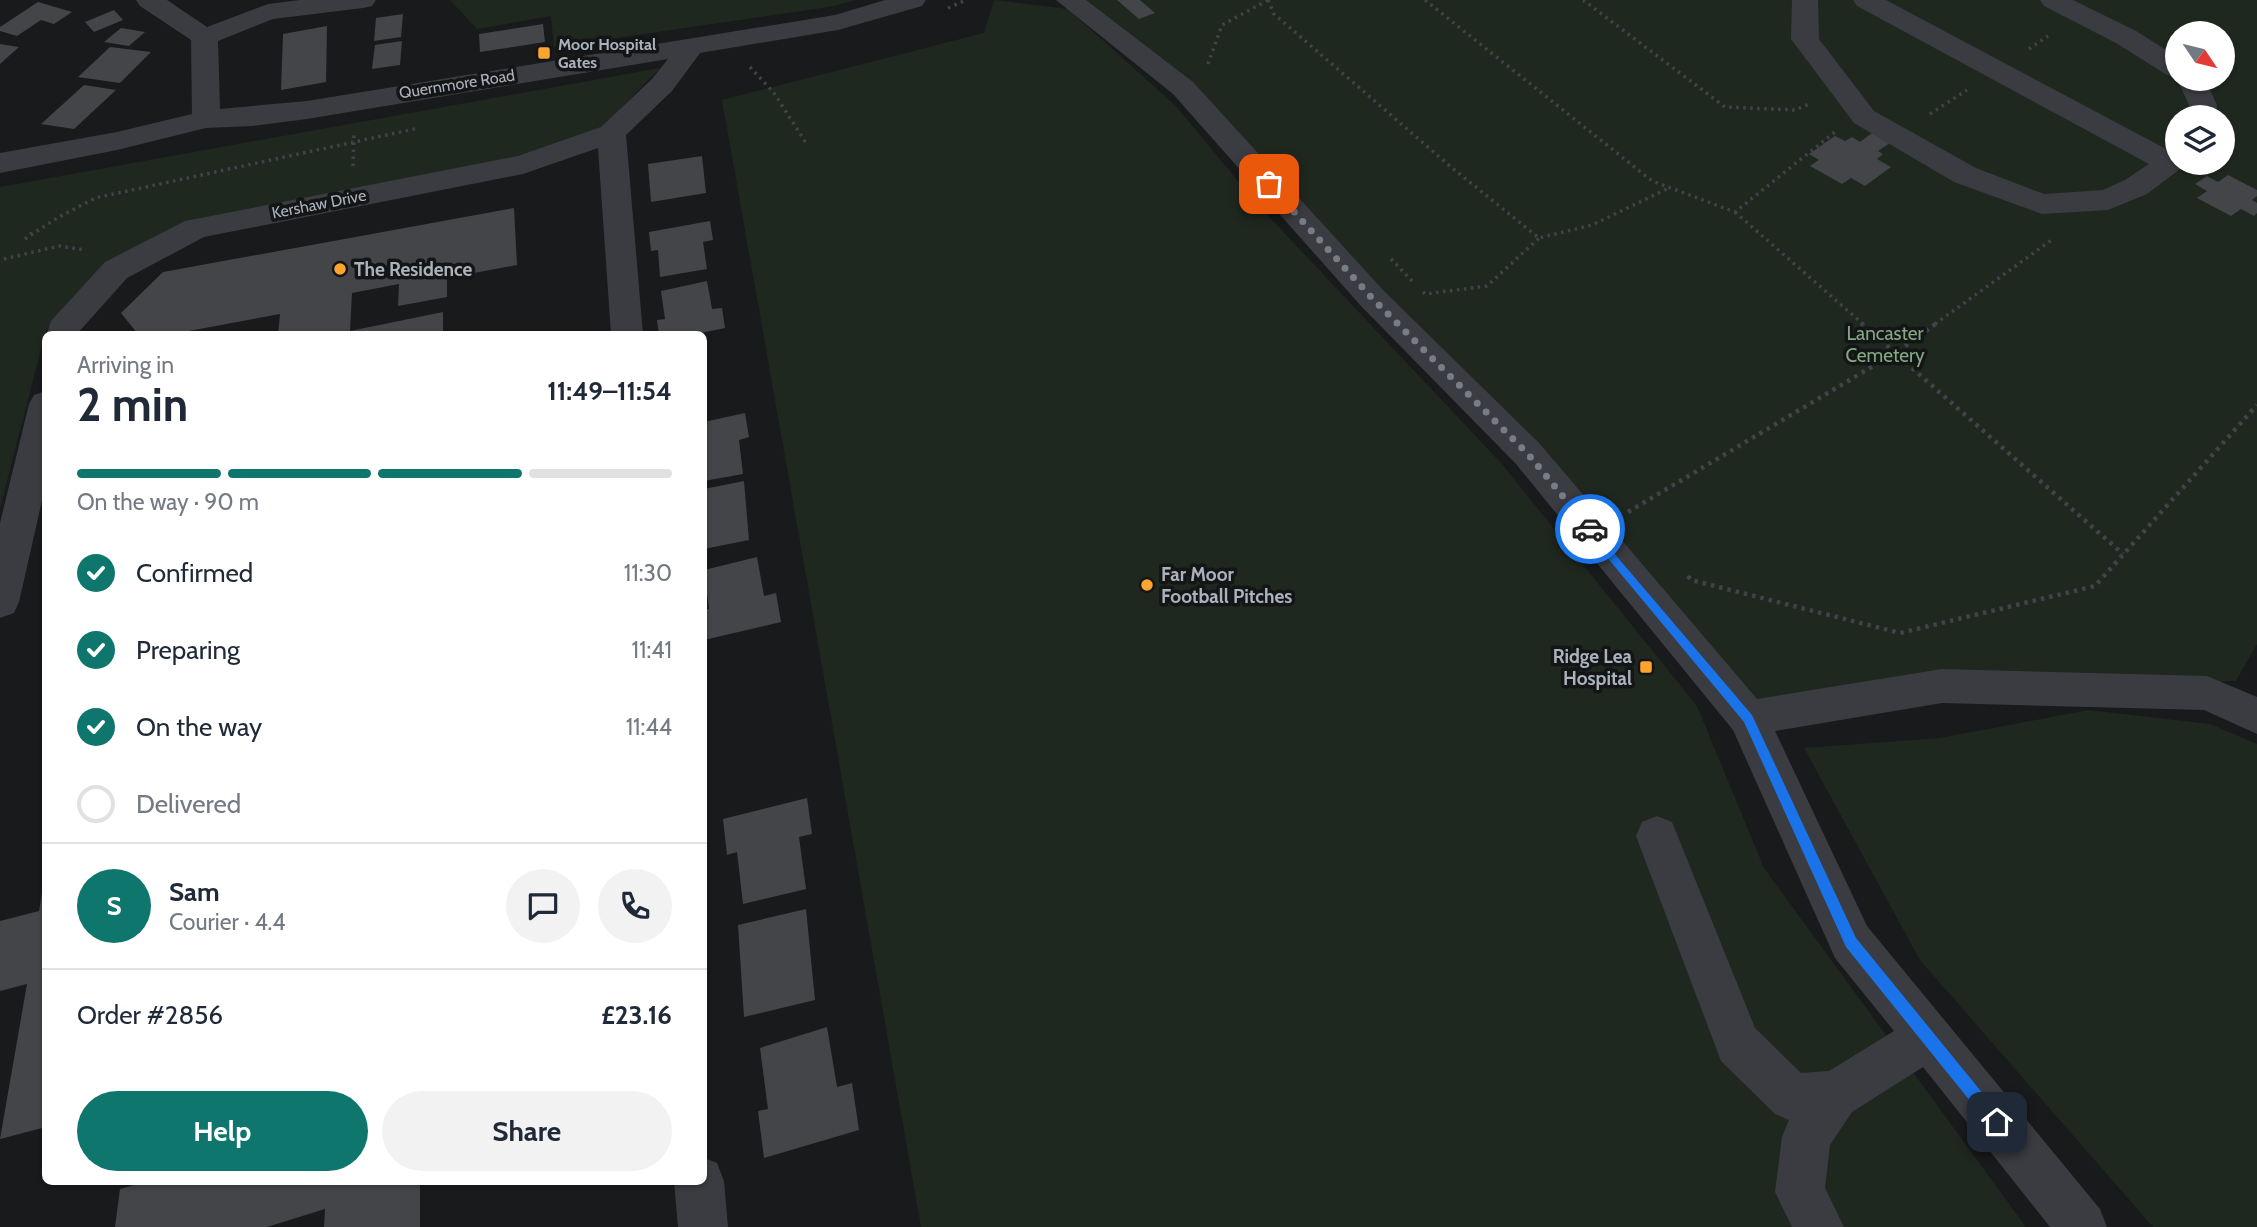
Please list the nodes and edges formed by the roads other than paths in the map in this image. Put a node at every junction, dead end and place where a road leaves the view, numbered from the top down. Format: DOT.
graph roads {
  1 [pos="149,0"];
  2 [pos="363,0"];
  3 [pos="913,0"];
  4 [pos="1069,0"];
  5 [pos="1805,0"];
  6 [pos="1866,0"];
  7 [pos="2053,0"];
  8 [pos="204,37"];
  9 [pos="691,46"];
  10 [pos="2165,61"];
  11 [pos="206,119"];
  12 [pos="611,133"];
  13 [pos="2165,155"];
  14 [pos="0,163"];
  15 [pos="2165,166"];
  16 [pos="62,331"];
  17 [pos="627,331"];
  18 [pos="42,421"];
  19 [pos="0,603"];
  20 [pos="2257,716"];
  21 [pos="1748,718"];
  22 [pos="1657,836"];
  23 [pos="1928,1038"];
  24 [pos="1835,1095"];
  25 [pos="699,1185"];
  26 [pos="703,1227"];
  27 [pos="1819,1227"];
  28 [pos="2082,1227"];
  1 -- 8 [label="street"];
  2 -- 8 [label="street"];
  3 -- 9 [label="street, Quernmore Road"];
  4 -- 21 [label="street"];
  5 -- 15 [label="street"];
  6 -- 13 [label="street"];
  7 -- 10 [label="street"];
  8 -- 11 [label="street"];
  9 -- 11 [label="street, Quernmore Road"];
  9 -- 12 [label="street, Kershaw Drive"];
  11 -- 14 [label="street, Quernmore Road"];
  12 -- 16 [label="street, Kershaw Drive"];
  12 -- 17 [label="street"];
  18 -- 19 [label="street"];
  20 -- 21 [label="street"];
  21 -- 23 [label="street"];
  22 -- 24 [label="street"];
  23 -- 24 [label="street"];
  23 -- 28 [label="street"];
  24 -- 27 [label="street"];
  25 -- 26 [label="street"];
}
